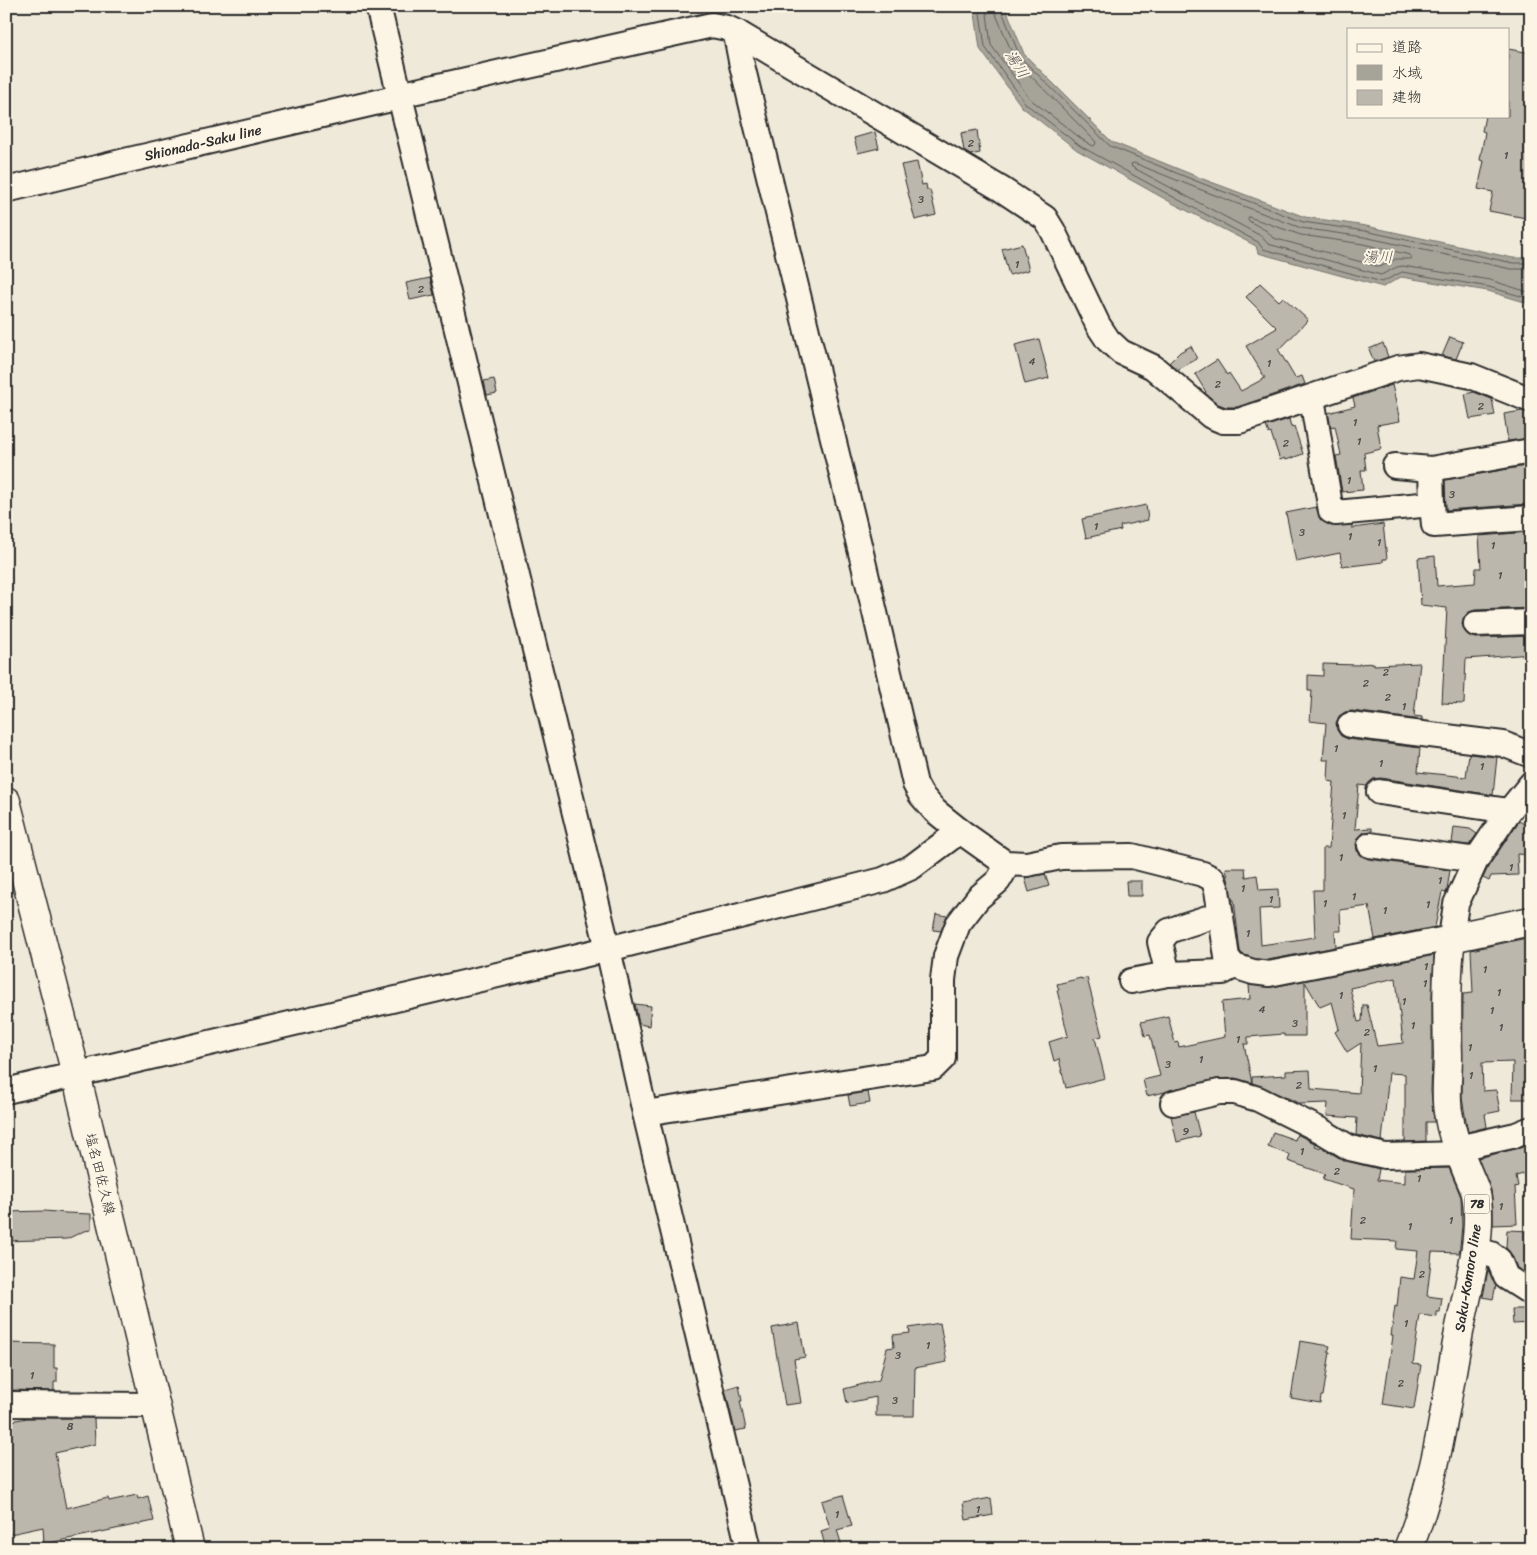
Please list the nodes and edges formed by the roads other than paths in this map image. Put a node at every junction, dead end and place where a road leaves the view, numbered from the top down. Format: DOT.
graph roads {
  1 [pos="378,6"];
  2 [pos="738,33"];
  3 [pos="399,96"];
  4 [pos="6,190"];
  5 [pos="1312,398"];
  6 [pos="1531,400"];
  7 [pos="1531,451"];
  8 [pos="1395,466"];
  9 [pos="1431,470"];
  10 [pos="1432,504"];
  11 [pos="1531,518"];
  12 [pos="1531,622"];
  13 [pos="1476,624"];
  14 [pos="1350,725"];
  15 [pos="1531,755"];
  16 [pos="1531,784"];
  17 [pos="1379,792"];
  18 [pos="6,801"];
  19 [pos="1509,811"];
  20 [pos="960,831"];
  21 [pos="1370,845"];
  22 [pos="1476,860"];
  23 [pos="1005,863"];
  24 [pos="1220,914"];
  25 [pos="1531,921"];
  26 [pos="1450,938"];
  27 [pos="608,949"];
  28 [pos="1234,966"];
  29 [pos="1168,974"];
  30 [pos="1131,981"];
  31 [pos="76,1074"];
  32 [pos="6,1091"];
  33 [pos="1173,1103"];
  34 [pos="645,1113"];
  35 [pos="1531,1129"];
  36 [pos="1459,1151"];
  37 [pos="1475,1250"];
  38 [pos="1531,1293"];
  39 [pos="6,1404"];
  40 [pos="156,1405"];
  41 [pos="190,1549"];
  42 [pos="749,1549"];
  43 [pos="1408,1549"];
  1 -- 3 [label="street"];
  2 -- 3 [label="street, Shionada-Saku line"];
  2 -- 5 [label="street, Shionada-Saku line"];
  2 -- 20 [label="street"];
  3 -- 4 [label="street, Shionada-Saku line"];
  3 -- 27 [label="street"];
  5 -- 6 [label="street, Shionada-Saku line"];
  5 -- 10 [label="street"];
  7 -- 9 [label="street"];
  8 -- 9 [label="street"];
  9 -- 10 [label="street"];
  10 -- 11 [label="street"];
  12 -- 13 [label="street"];
  14 -- 15 [label="street"];
  16 -- 19 [label="street"];
  17 -- 19 [label="street"];
  18 -- 31 [label="main road, 塩名田佐久線"];
  19 -- 22 [label="street"];
  20 -- 23 [label="street"];
  20 -- 27 [label="street"];
  21 -- 22 [label="street"];
  22 -- 26 [label="street"];
  23 -- 24 [label="street"];
  23 -- 34 [label="street"];
  24 -- 28 [label="street"];
  24 -- 29 [label="street"];
  25 -- 26 [label="main road"];
  26 -- 28 [label="street"];
  26 -- 36 [label="main road, Saku-Komoro line / 78"];
  27 -- 31 [label="street"];
  27 -- 34 [label="street"];
  28 -- 29 [label="street"];
  29 -- 30 [label="street"];
  31 -- 32 [label="street"];
  31 -- 40 [label="main road, 塩名田佐久線"];
  33 -- 36 [label="street"];
  34 -- 42 [label="street"];
  35 -- 36 [label="street"];
  36 -- 37 [label="main road, Saku-Komoro line / 78"];
  37 -- 38 [label="street"];
  37 -- 43 [label="main road, Saku-Komoro line / 78"];
  39 -- 40 [label="street"];
  40 -- 41 [label="main road, 塩名田佐久線"];
}
